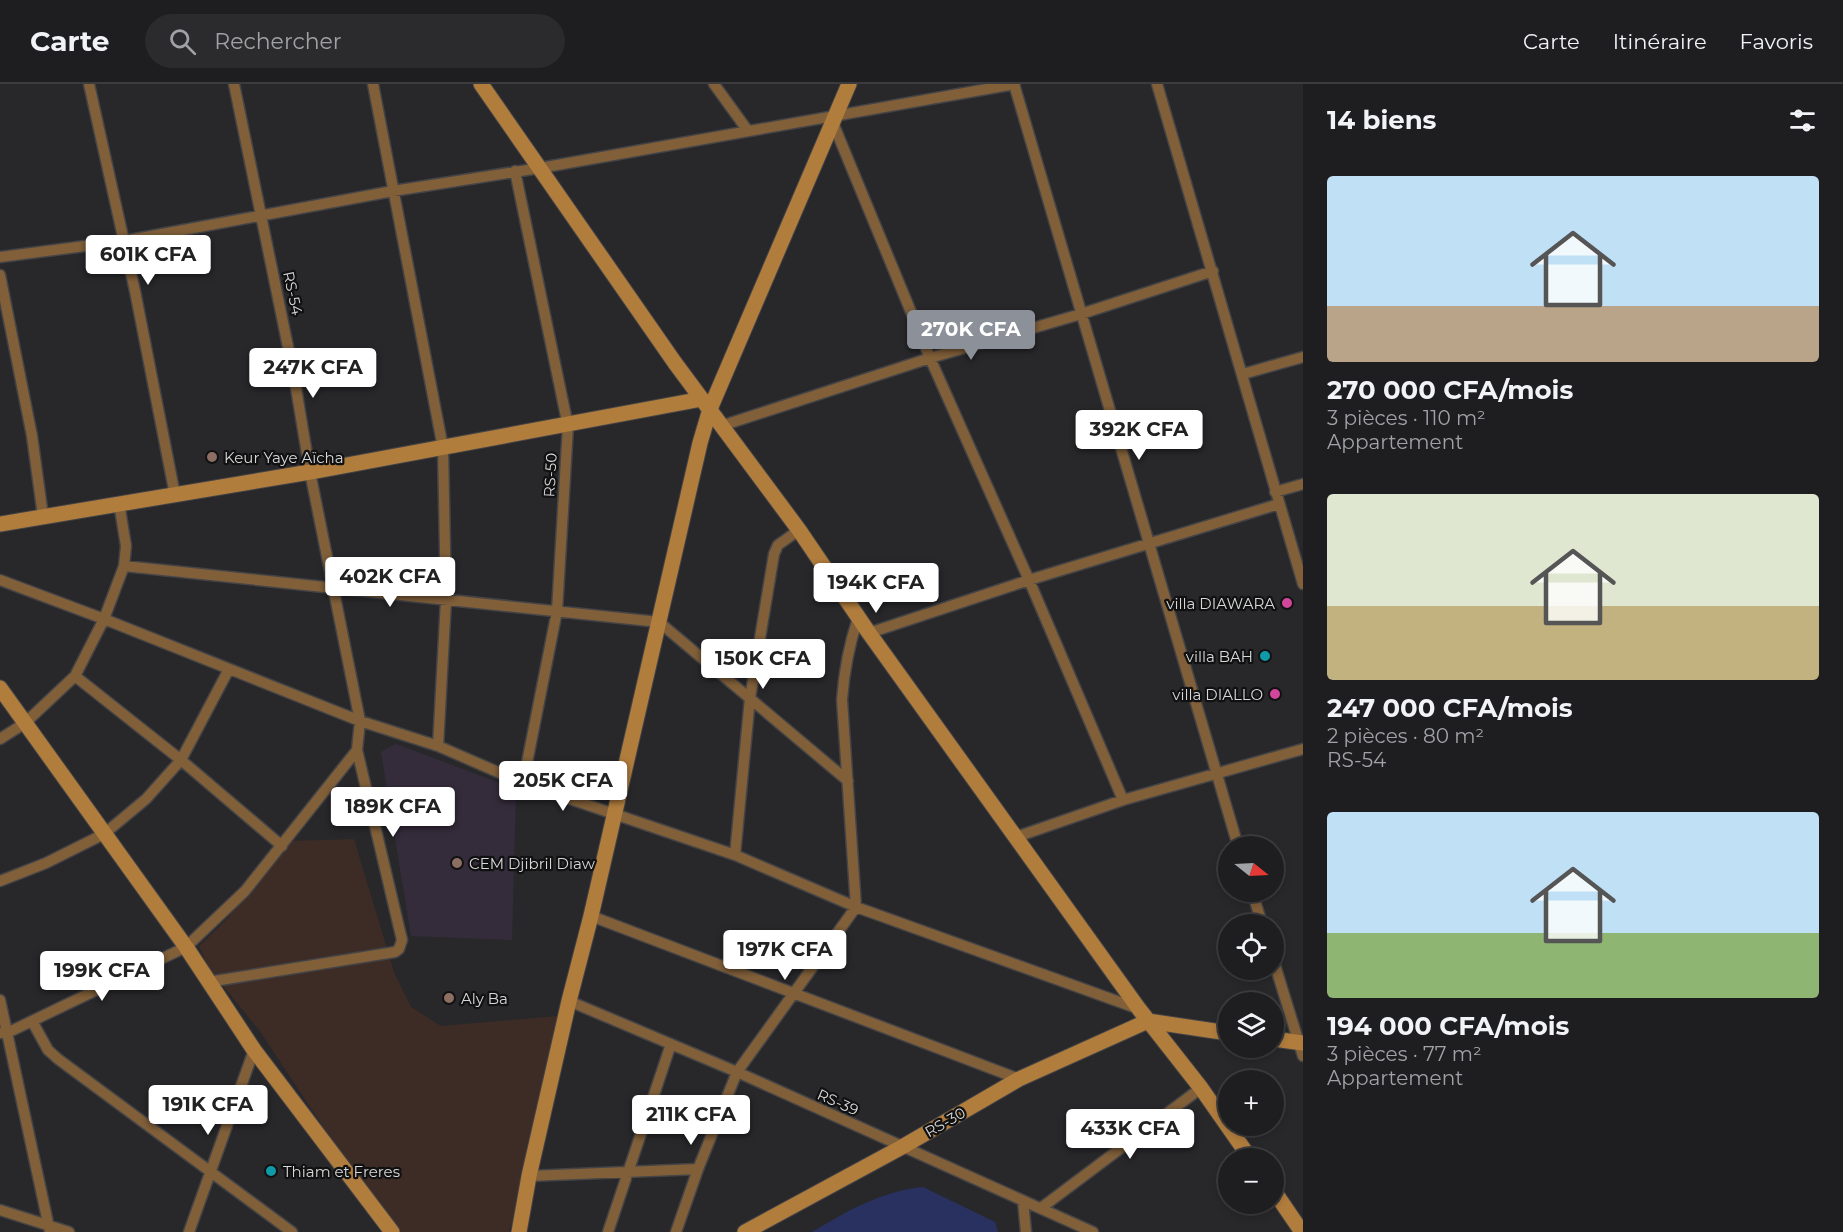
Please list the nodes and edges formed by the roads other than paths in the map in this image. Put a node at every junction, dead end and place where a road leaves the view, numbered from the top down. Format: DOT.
graph roads {
  1 [pos="88,84"];
  2 [pos="234,84"];
  3 [pos="372,84"];
  4 [pos="481,84"];
  5 [pos="714,84"];
  6 [pos="849,84"];
  7 [pos="1014,84"];
  8 [pos="1157,84"];
  9 [pos="835,119"];
  10 [pos="748,131"];
  11 [pos="540,168"];
  12 [pos="515,171"];
  13 [pos="393,191"];
  14 [pos="261,216"];
  15 [pos="124,241"];
  16 [pos="0,257"];
  17 [pos="1213,271"];
  18 [pos="0,275"];
  19 [pos="1081,314"];
  20 [pos="1303,357"];
  21 [pos="930,358"];
  22 [pos="1243,374"];
  23 [pos="706,404"];
  24 [pos="568,426"];
  25 [pos="721,426"];
  26 [pos="443,448"];
  27 [pos="310,472"];
  28 [pos="1303,484"];
  29 [pos="1275,492"];
  30 [pos="175,495"];
  31 [pos="119,503"];
  32 [pos="1279,504"];
  33 [pos="43,516"];
  34 [pos="0,524"];
  35 [pos="799,530"];
  36 [pos="1148,543"];
  37 [pos="124,566"];
  38 [pos="0,580"];
  39 [pos="1029,580"];
  40 [pos="1303,584"];
  41 [pos="335,588"];
  42 [pos="446,600"];
  43 [pos="557,611"];
  44 [pos="858,618"];
  45 [pos="104,619"];
  46 [pos="659,622"];
  47 [pos="869,633"];
  48 [pos="229,669"];
  49 [pos="75,676"];
  50 [pos="0,688"];
  51 [pos="750,698"];
  52 [pos="360,721"];
  53 [pos="25,723"];
  54 [pos="0,739"];
  55 [pos="438,746"];
  56 [pos="1303,749"];
  57 [pos="357,750"];
  58 [pos="181,760"];
  59 [pos="1216,775"];
  60 [pos="848,781"];
  61 [pos="523,783"];
  62 [pos="1123,800"];
  63 [pos="614,815"];
  64 [pos="104,834"];
  65 [pos="1235,836"];
  66 [pos="1016,837"];
  67 [pos="282,846"];
  68 [pos="735,855"];
  69 [pos="0,881"];
  70 [pos="856,907"];
  71 [pos="591,916"];
  72 [pos="186,947"];
  73 [pos="1280,980"];
  74 [pos="208,982"];
  75 [pos="794,993"];
  76 [pos="0,1000"];
  77 [pos="569,1001"];
  78 [pos="1144,1015"];
  79 [pos="32,1021"];
  80 [pos="1218,1031"];
  81 [pos="3,1033"];
  82 [pos="1284,1042"];
  83 [pos="671,1044"];
  84 [pos="1302,1047"];
  85 [pos="254,1050"];
  86 [pos="737,1072"];
  87 [pos="1019,1079"];
  88 [pos="1201,1088"];
  89 [pos="902,1147"];
  90 [pos="1243,1148"];
  91 [pos="698,1169"];
  92 [pos="210,1172"];
  93 [pos="627,1172"];
  94 [pos="529,1176"];
  95 [pos="1023,1201"];
  96 [pos="1284,1206"];
  97 [pos="1041,1208"];
  98 [pos="0,1210"];
  99 [pos="49,1229"];
  100 [pos="69,1232"];
  101 [pos="189,1232"];
  102 [pos="292,1232"];
  103 [pos="392,1232"];
  104 [pos="519,1232"];
  105 [pos="608,1232"];
  106 [pos="676,1232"];
  107 [pos="745,1232"];
  108 [pos="1026,1232"];
  109 [pos="1093,1232"];
  110 [pos="1302,1232"];
  1 -- 15 [label="street"];
  2 -- 14 [label="street, RS-54"];
  3 -- 13 [label="street"];
  4 -- 11 [label="street"];
  5 -- 10 [label="street"];
  6 -- 9 [label="street"];
  7 -- 9 [label="street"];
  7 -- 19 [label="street"];
  8 -- 17 [label="street"];
  9 -- 10 [label="street"];
  9 -- 21 [label="street"];
  9 -- 23 [label="street"];
  10 -- 11 [label="street"];
  11 -- 12 [label="street"];
  11 -- 23 [label="street"];
  12 -- 13 [label="street"];
  12 -- 24 [label="street, RS-50"];
  13 -- 14 [label="street"];
  13 -- 26 [label="street"];
  14 -- 15 [label="street"];
  14 -- 27 [label="street, RS-54"];
  15 -- 16 [label="street"];
  15 -- 30 [label="street"];
  17 -- 19 [label="street"];
  17 -- 22 [label="street"];
  18 -- 33 [label="street"];
  19 -- 21 [label="street"];
  19 -- 36 [label="street"];
  20 -- 22 [label="street"];
  21 -- 25 [label="street"];
  21 -- 39 [label="street"];
  22 -- 29 [label="street"];
  23 -- 24 [label="street"];
  23 -- 25 [label="street"];
  23 -- 46 [label="street"];
  24 -- 26 [label="street"];
  24 -- 43 [label="street, RS-50"];
  25 -- 35 [label="street"];
  26 -- 27 [label="street"];
  26 -- 42 [label="street"];
  27 -- 30 [label="street"];
  27 -- 41 [label="street, RS-54"];
  28 -- 29 [label="street"];
  29 -- 32 [label="street"];
  30 -- 31 [label="street"];
  31 -- 33 [label="street"];
  31 -- 37 [label="street"];
  32 -- 36 [label="street"];
  32 -- 40 [label="street"];
  33 -- 34 [label="street"];
  35 -- 44 [label="street"];
  35 -- 51 [label="street"];
  36 -- 39 [label="street"];
  36 -- 59 [label="street"];
  37 -- 41 [label="street"];
  37 -- 45 [label="street"];
  38 -- 45 [label="street"];
  39 -- 47 [label="street"];
  39 -- 62 [label="street"];
  41 -- 42 [label="street"];
  41 -- 52 [label="street, RS-54"];
  42 -- 43 [label="street"];
  42 -- 55 [label="street"];
  43 -- 46 [label="street"];
  43 -- 61 [label="street, RS-50"];
  44 -- 47 [label="street"];
  44 -- 60 [label="street"];
  45 -- 48 [label="street"];
  45 -- 49 [label="street"];
  46 -- 51 [label="street"];
  46 -- 63 [label="street"];
  47 -- 66 [label="street"];
  48 -- 52 [label="street"];
  48 -- 58 [label="street"];
  49 -- 53 [label="street"];
  49 -- 58 [label="street"];
  50 -- 53 [label="street"];
  51 -- 60 [label="street"];
  51 -- 68 [label="street"];
  52 -- 55 [label="street"];
  52 -- 57 [label="street, RS-54"];
  53 -- 54 [label="street"];
  53 -- 64 [label="street"];
  55 -- 61 [label="street"];
  56 -- 59 [label="street"];
  57 -- 67 [label="street"];
  57 -- 74 [label="street"];
  58 -- 64 [label="street"];
  58 -- 67 [label="street"];
  59 -- 62 [label="street"];
  59 -- 65 [label="street"];
  60 -- 70 [label="street"];
  61 -- 63 [label="street"];
  62 -- 66 [label="street"];
  63 -- 68 [label="street"];
  63 -- 71 [label="street"];
  64 -- 69 [label="street"];
  64 -- 72 [label="street"];
  66 -- 78 [label="street"];
  67 -- 72 [label="street"];
  68 -- 70 [label="street"];
  70 -- 75 [label="street"];
  70 -- 78 [label="street"];
  71 -- 75 [label="street"];
  71 -- 77 [label="street"];
  72 -- 74 [label="street"];
  72 -- 79 [label="street"];
  73 -- 84 [label="street"];
  74 -- 85 [label="street"];
  75 -- 86 [label="street"];
  75 -- 87 [label="street"];
  76 -- 81 [label="street"];
  77 -- 83 [label="street, RS-39"];
  77 -- 94 [label="street"];
  78 -- 80 [label="street"];
  78 -- 87 [label="street, RS-30"];
  78 -- 88 [label="street"];
  79 -- 81 [label="street"];
  79 -- 92 [label="street"];
  81 -- 99 [label="street"];
  82 -- 84 [label="street"];
  83 -- 86 [label="street, RS-39"];
  83 -- 93 [label="street"];
  85 -- 92 [label="street"];
  85 -- 103 [label="street"];
  86 -- 89 [label="street, RS-39"];
  86 -- 91 [label="street"];
  87 -- 89 [label="street, RS-30"];
  88 -- 90 [label="street"];
  88 -- 97 [label="street"];
  89 -- 95 [label="street, RS-39"];
  89 -- 107 [label="street, RS-30"];
  91 -- 93 [label="street"];
  91 -- 106 [label="street"];
  92 -- 101 [label="street"];
  92 -- 102 [label="street"];
  93 -- 94 [label="street"];
  93 -- 105 [label="street"];
  94 -- 104 [label="street"];
  95 -- 97 [label="street, RS-39"];
  95 -- 108 [label="street"];
  96 -- 110 [label="street"];
  97 -- 109 [label="street, RS-39"];
  98 -- 99 [label="street"];
  99 -- 100 [label="street"];
}
